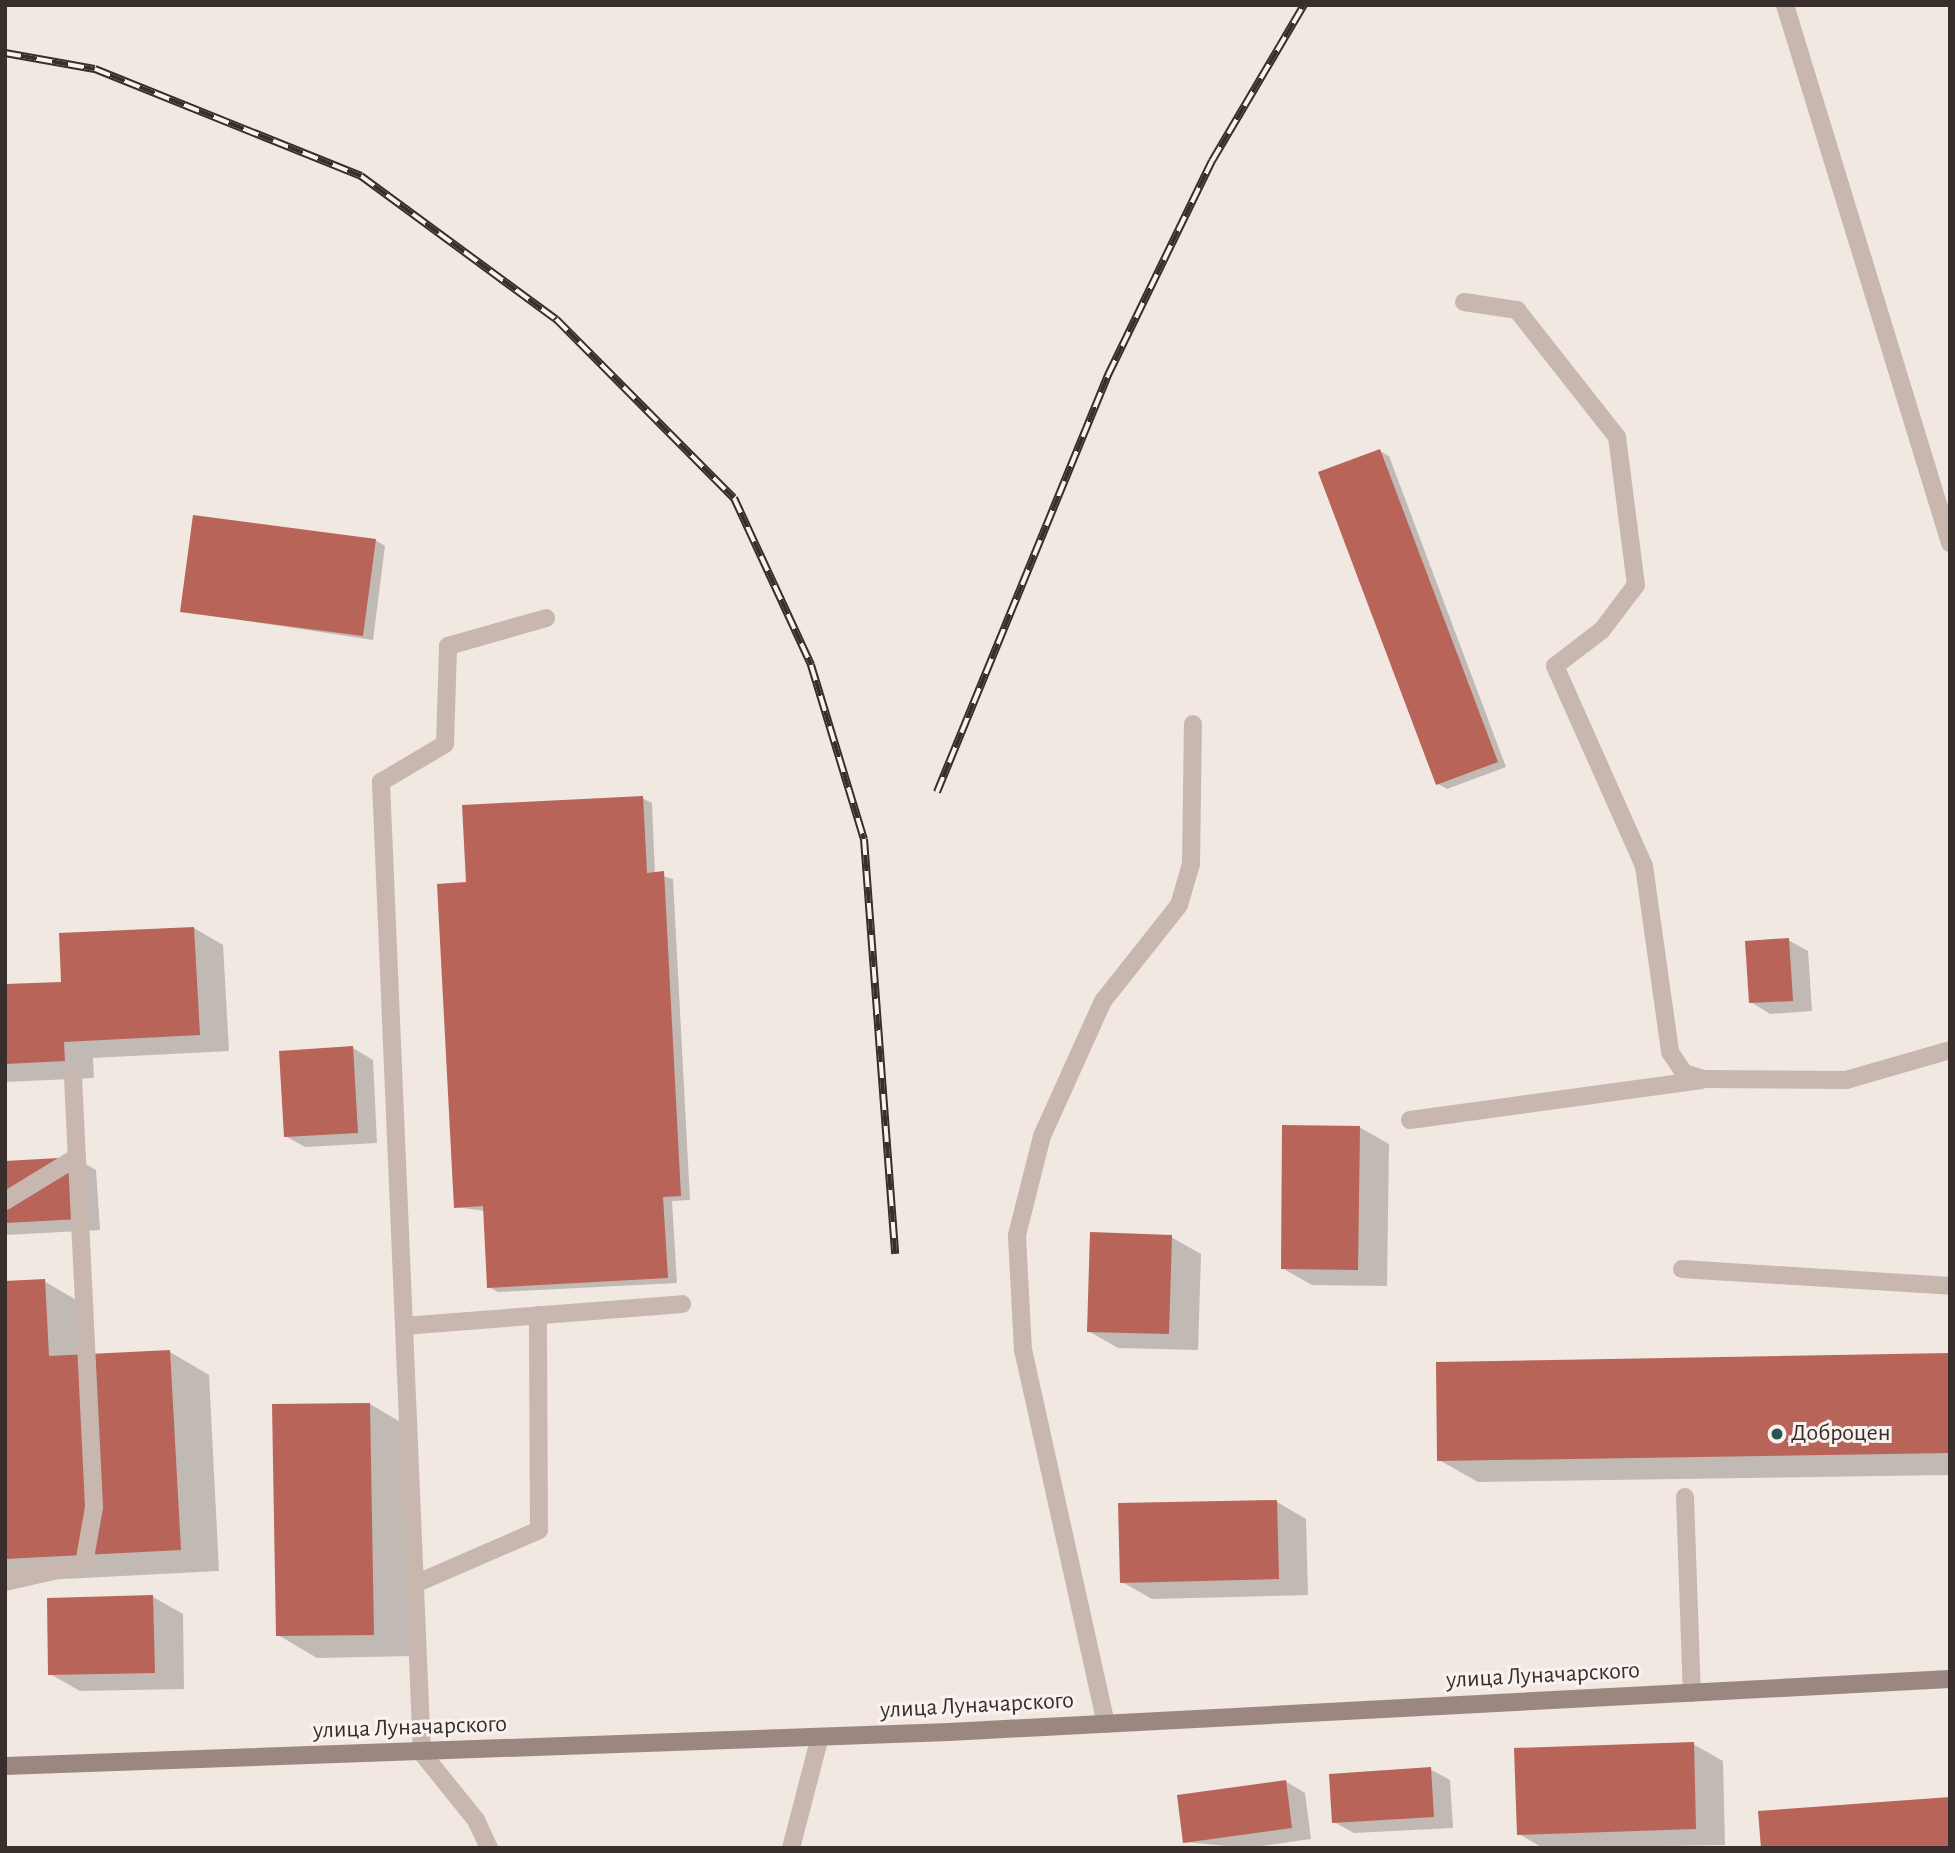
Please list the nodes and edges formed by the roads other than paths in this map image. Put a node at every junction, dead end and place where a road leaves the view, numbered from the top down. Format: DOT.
graph roads {
  1 [pos="1785,5"];
  2 [pos="1464,302"];
  3 [pos="1950,543"];
  4 [pos="546,618"];
  5 [pos="1193,724"];
  6 [pos="1950,1050"];
  7 [pos="73,1075"];
  8 [pos="1704,1079"];
  9 [pos="1410,1119"];
  10 [pos="77,1157"];
  11 [pos="5,1201"];
  12 [pos="1682,1269"];
  13 [pos="1950,1286"];
  14 [pos="682,1304"];
  15 [pos="538,1315"];
  16 [pos="404,1326"];
  17 [pos="1685,1497"];
  18 [pos="5,1582"];
  19 [pos="415,1584"];
  20 [pos="1950,1679"];
  21 [pos="1692,1693"];
  22 [pos="1106,1724"];
  23 [pos="820,1737"];
  24 [pos="422,1753"];
  25 [pos="5,1766"];
  26 [pos="489,1848"];
  27 [pos="791,1848"];
  1 -- 3 [label="lane"];
  2 -- 8 [label="lane"];
  4 -- 16 [label="lane"];
  5 -- 22 [label="lane"];
  6 -- 8 [label="lane"];
  7 -- 10 [label="lane"];
  8 -- 9 [label="lane"];
  10 -- 11 [label="lane"];
  10 -- 18 [label="lane"];
  12 -- 13 [label="lane"];
  14 -- 15 [label="lane"];
  15 -- 16 [label="lane"];
  15 -- 19 [label="lane"];
  16 -- 19 [label="lane"];
  17 -- 21 [label="lane"];
  19 -- 24 [label="lane"];
  20 -- 21 [label="main road, улица Луначарского"];
  21 -- 22 [label="main road, улица Луначарского"];
  22 -- 23 [label="main road, улица Луначарского"];
  23 -- 24 [label="main road, улица Луначарского"];
  23 -- 27 [label="lane"];
  24 -- 25 [label="main road, улица Луначарского"];
  24 -- 26 [label="lane"];
}
